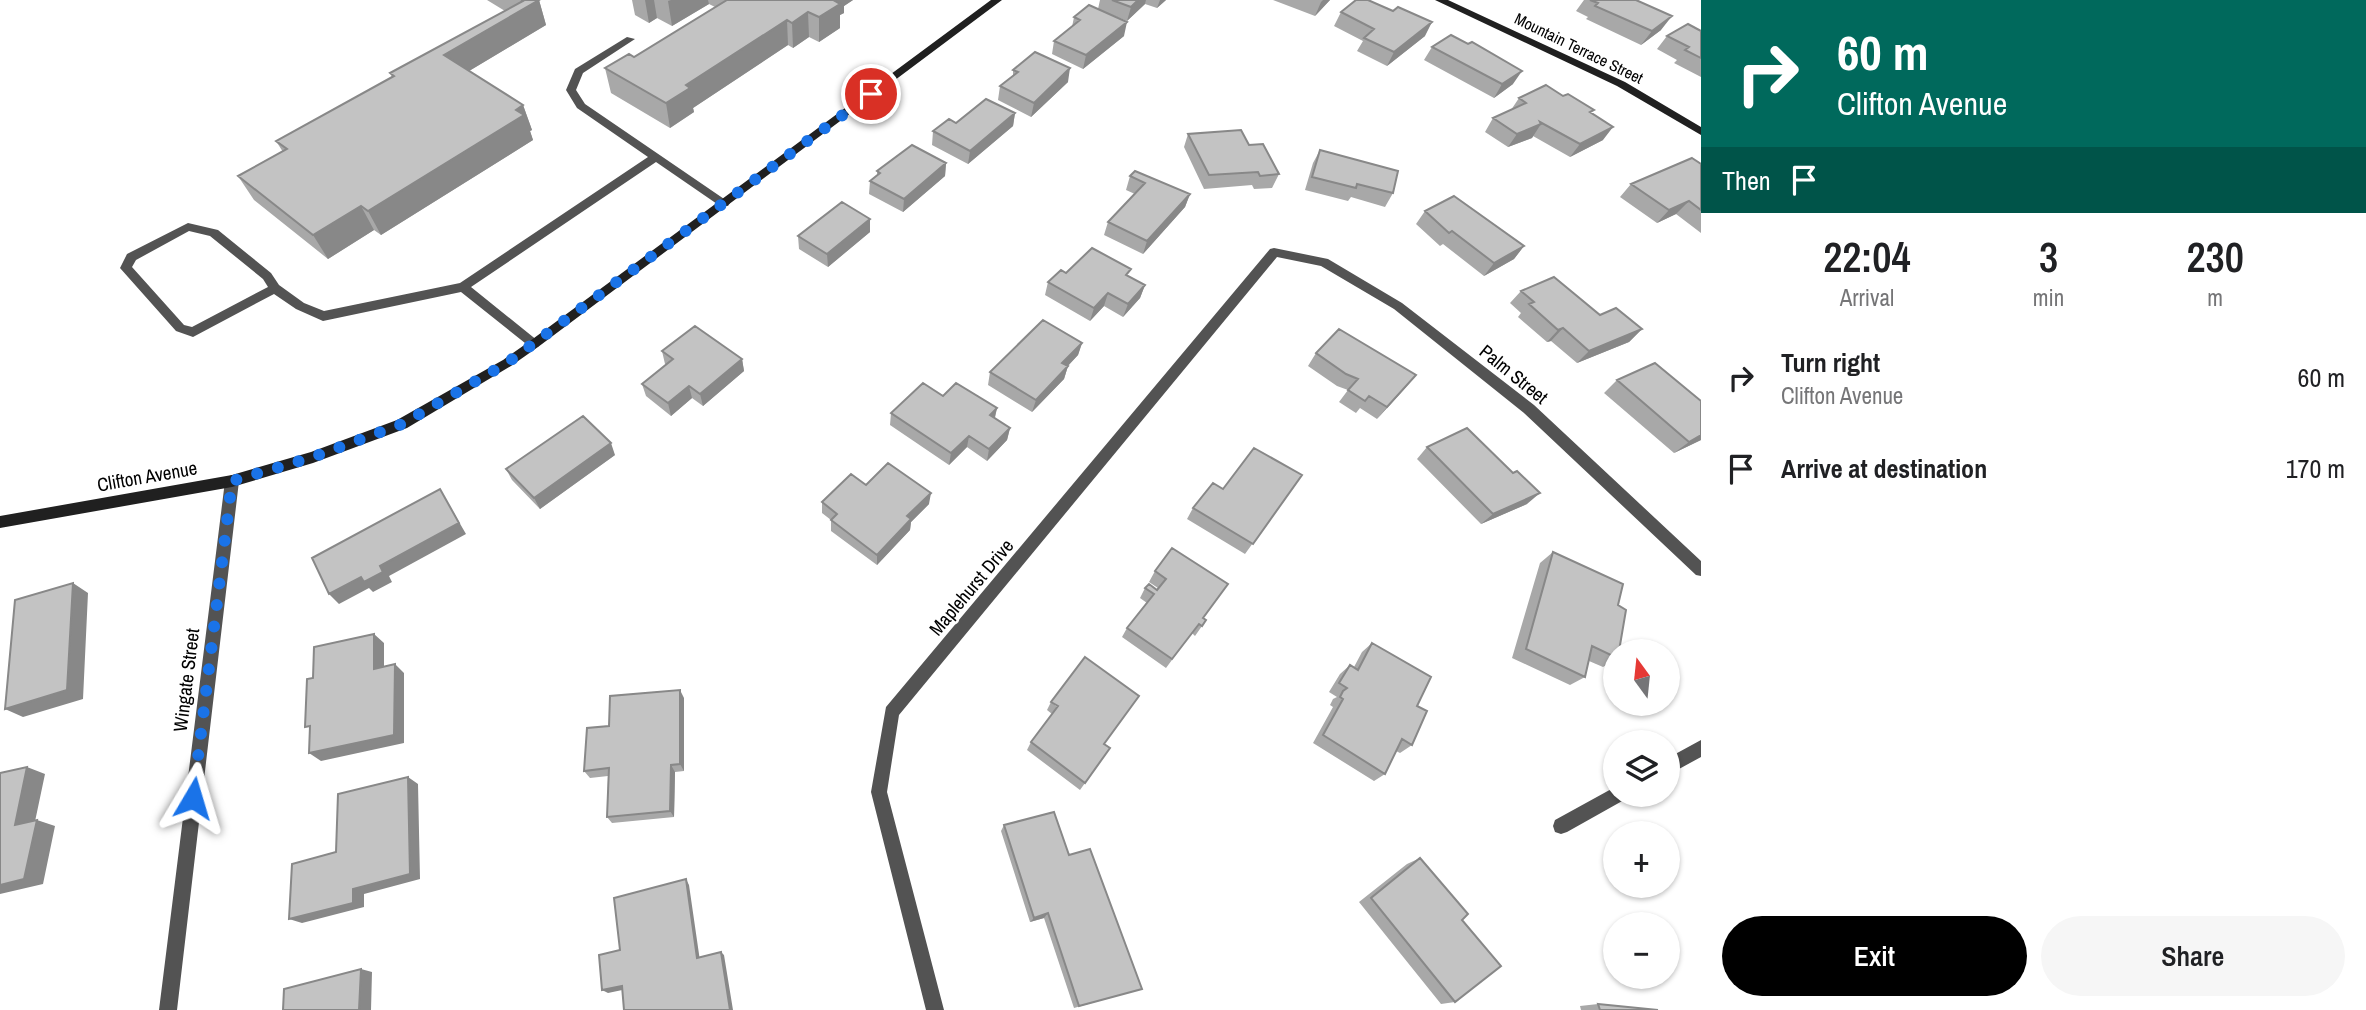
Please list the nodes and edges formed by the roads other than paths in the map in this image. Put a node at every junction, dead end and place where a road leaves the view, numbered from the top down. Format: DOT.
graph roads {
  1 [pos="997,0"];
  2 [pos="1440,0"];
  3 [pos="630,39"];
  4 [pos="1701,132"];
  5 [pos="655,157"];
  6 [pos="724,203"];
  7 [pos="1274,252"];
  8 [pos="463,287"];
  9 [pos="275,288"];
  10 [pos="534,345"];
  11 [pos="232,481"];
  12 [pos="0,522"];
  13 [pos="1701,570"];
  14 [pos="1701,748"];
  15 [pos="1680,760"];
  16 [pos="1603,802"];
  17 [pos="1561,826"];
  18 [pos="168,1010"];
  19 [pos="935,1010"];
  1 -- 6 [label="main road, Clifton Avenue"];
  2 -- 4 [label="main road, Mountain Terrace Street"];
  3 -- 5 [label="street"];
  5 -- 6 [label="street"];
  5 -- 8 [label="street"];
  6 -- 10 [label="main road, Clifton Avenue"];
  7 -- 13 [label="street, Palm Street"];
  7 -- 19 [label="street, Maplehurst Drive"];
  8 -- 9 [label="street"];
  8 -- 10 [label="street"];
  9 -- 9 [label="street"];
  10 -- 11 [label="main road, Clifton Avenue"];
  11 -- 12 [label="main road, Clifton Avenue"];
  11 -- 18 [label="street, Wingate Street"];
  14 -- 15 [label="street"];
  16 -- 17 [label="street"];
}
